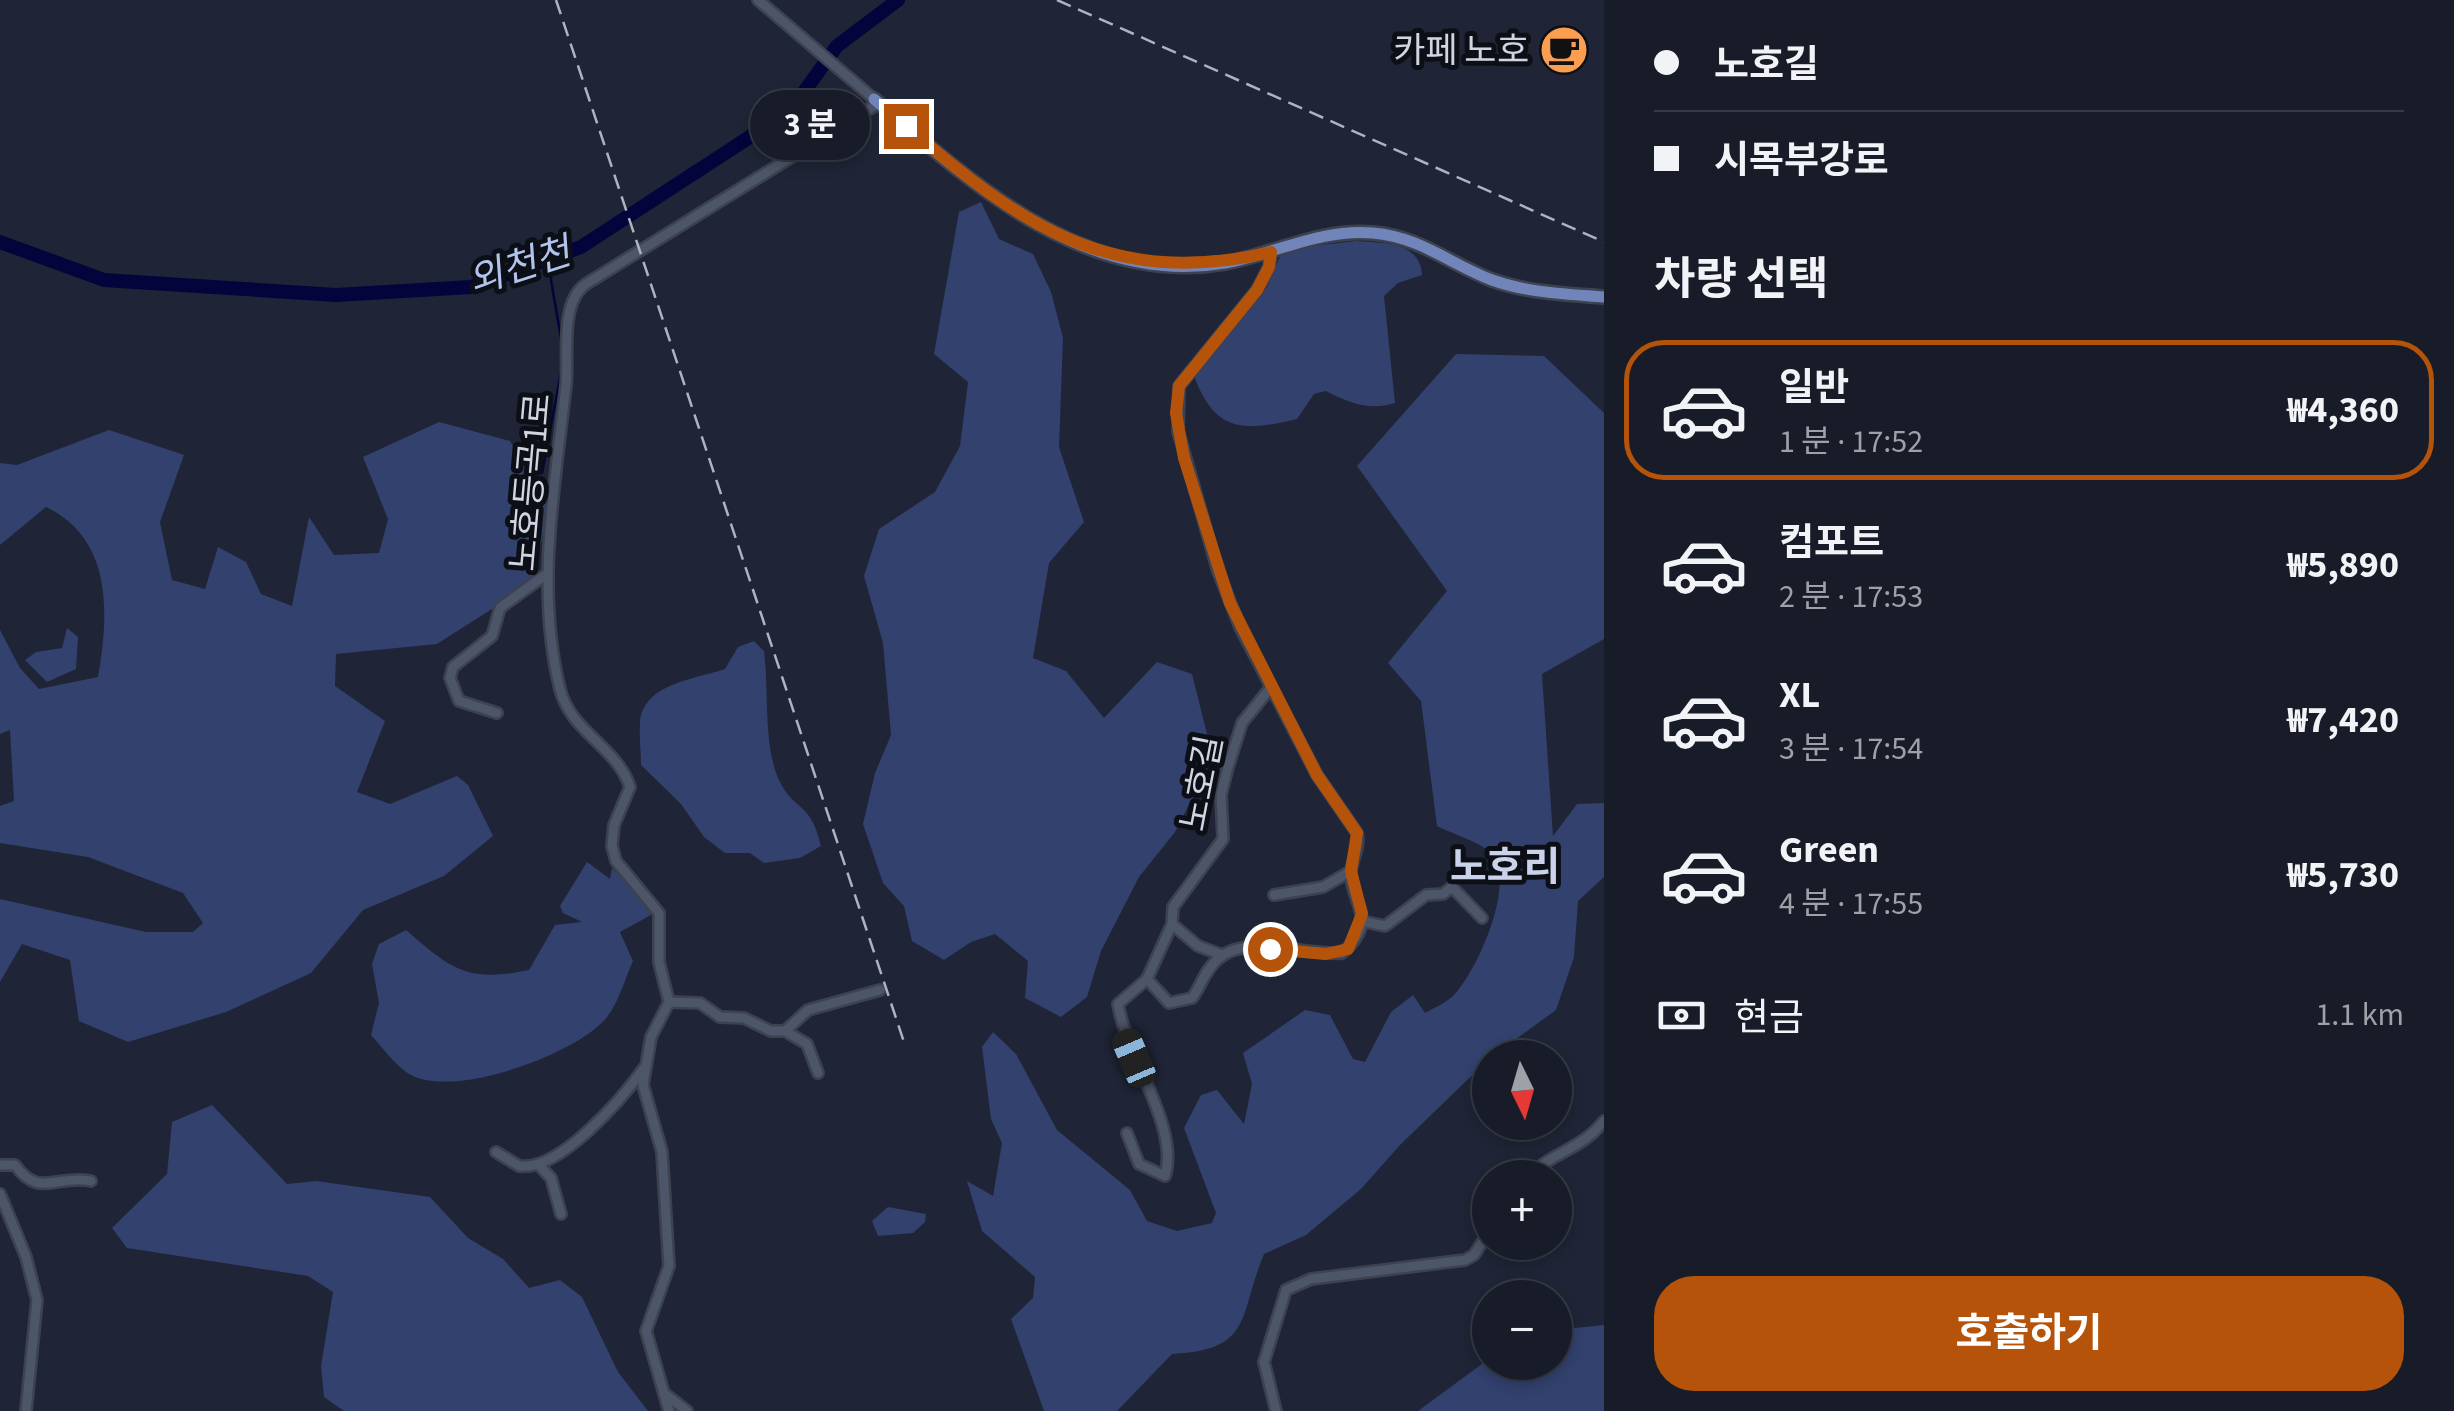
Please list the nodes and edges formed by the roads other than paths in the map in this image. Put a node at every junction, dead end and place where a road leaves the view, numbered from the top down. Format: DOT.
graph roads {
  1 [pos="758,0"];
  2 [pos="877,101"];
  3 [pos="1271,252"];
  4 [pos="1604,297"];
  5 [pos="548,573"];
  6 [pos="1272,687"];
  7 [pos="497,713"];
  8 [pos="1351,871"];
  9 [pos="1274,895"];
  10 [pos="1482,918"];
  11 [pos="1361,921"];
  12 [pos="1172,924"];
  13 [pos="1222,955"];
  14 [pos="1147,979"];
  15 [pos="880,990"];
  16 [pos="669,1002"];
  17 [pos="785,1031"];
  18 [pos="646,1066"];
  19 [pos="818,1073"];
  20 [pos="1604,1120"];
  21 [pos="1127,1133"];
  22 [pos="496,1152"];
  23 [pos="1548,1160"];
  24 [pos="538,1164"];
  25 [pos="0,1165"];
  26 [pos="91,1180"];
  27 [pos="0,1194"];
  28 [pos="561,1214"];
  29 [pos="1472,1255"];
  30 [pos="664,1392"];
  31 [pos="26,1411"];
  32 [pos="669,1411"];
  33 [pos="687,1411"];
  34 [pos="1276,1411"];
  1 -- 2 [label="street"];
  2 -- 3 [label="main road"];
  2 -- 5 [label="street, 노호등곡1로"];
  3 -- 4 [label="main road"];
  3 -- 6 [label="street"];
  5 -- 7 [label="street"];
  5 -- 16 [label="street, 노호등곡1로"];
  6 -- 8 [label="street"];
  6 -- 12 [label="street, 노호길"];
  8 -- 9 [label="street"];
  8 -- 11 [label="street"];
  10 -- 11 [label="street"];
  11 -- 13 [label="street"];
  12 -- 13 [label="street"];
  12 -- 14 [label="street, 노호길"];
  13 -- 14 [label="street"];
  14 -- 21 [label="street, 노호길"];
  15 -- 17 [label="street"];
  16 -- 17 [label="street"];
  16 -- 18 [label="street"];
  17 -- 19 [label="street"];
  18 -- 24 [label="street"];
  18 -- 30 [label="street"];
  20 -- 23 [label="street"];
  22 -- 24 [label="street"];
  24 -- 28 [label="street"];
  25 -- 26 [label="street"];
  27 -- 31 [label="street"];
  29 -- 34 [label="street"];
  30 -- 32 [label="street"];
  30 -- 33 [label="street"];
}
